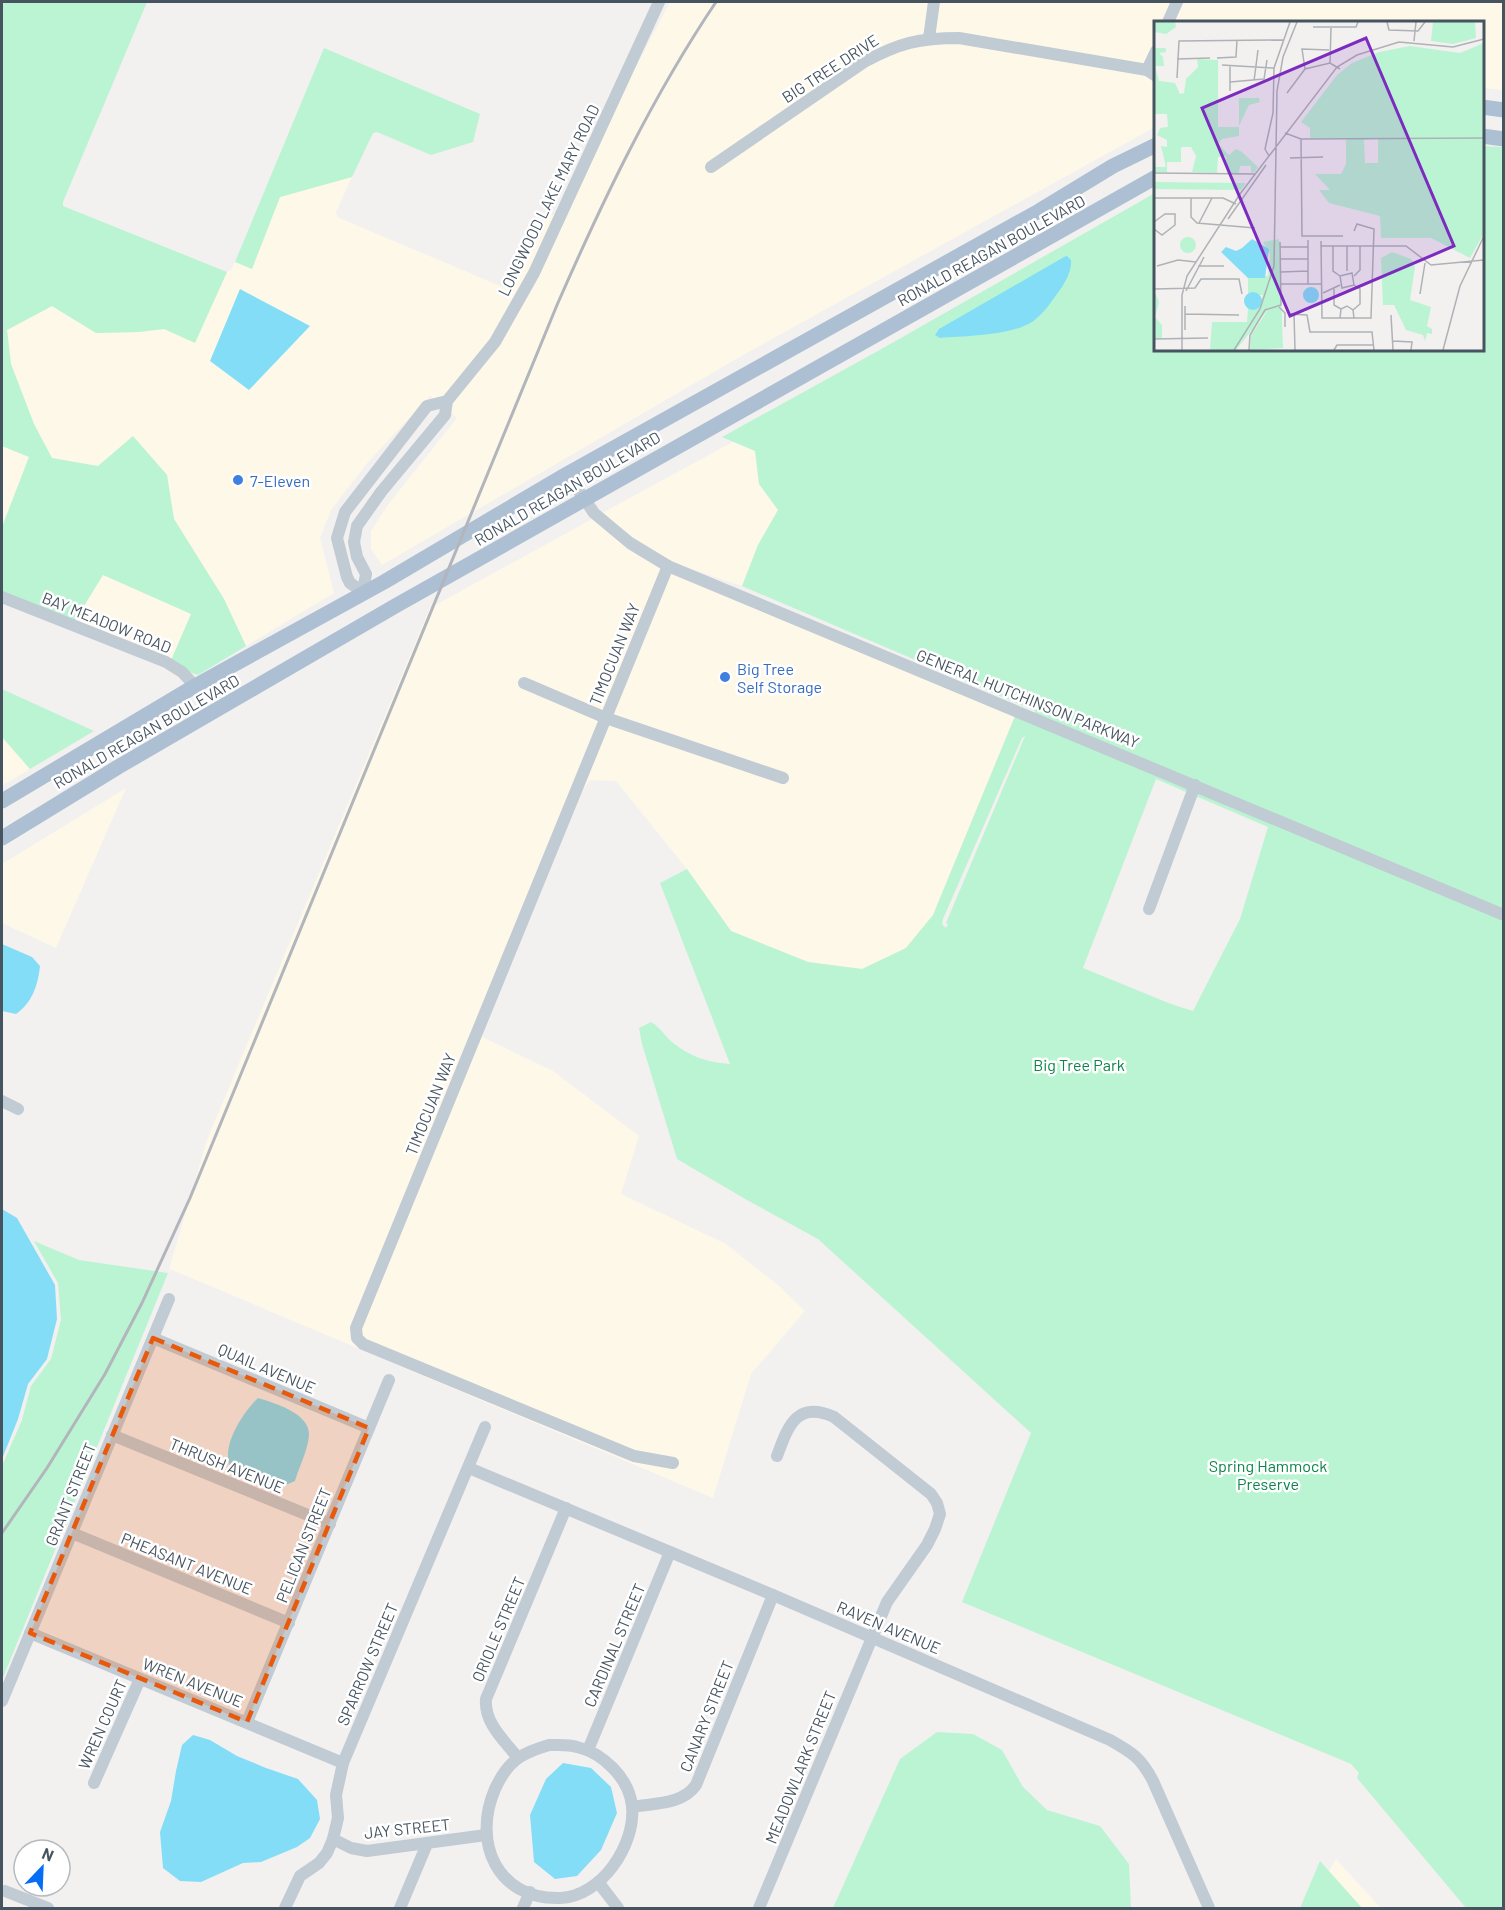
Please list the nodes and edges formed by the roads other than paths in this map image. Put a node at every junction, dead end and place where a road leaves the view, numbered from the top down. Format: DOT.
graph roads {
  1 [pos="659,2"];
  2 [pos="934,2"];
  3 [pos="1178,2"];
  4 [pos="1168,21"];
  5 [pos="929,38"];
  6 [pos="1154,56"];
  7 [pos="1151,73"];
  8 [pos="1484,107"];
  9 [pos="1503,110"];
  10 [pos="1484,136"];
  11 [pos="1503,139"];
  12 [pos="1154,146"];
  13 [pos="711,166"];
  14 [pos="1154,178"];
  15 [pos="447,400"];
  16 [pos="567,474"];
  17 [pos="585,499"];
  18 [pos="668,567"];
  19 [pos="363,592"];
  20 [pos="2,597"];
  21 [pos="378,616"];
  22 [pos="524,683"];
  23 [pos="195,686"];
  24 [pos="606,717"];
  25 [pos="783,778"];
  26 [pos="1195,785"];
  27 [pos="2,801"];
  28 [pos="2,838"];
  29 [pos="1149,909"];
  30 [pos="1503,915"];
  31 [pos="2,1101"];
  32 [pos="18,1109"];
  33 [pos="169,1299"];
  34 [pos="153,1338"];
  35 [pos="388,1380"];
  36 [pos="485,1427"];
  37 [pos="369,1428"];
  38 [pos="112,1436"];
  39 [pos="777,1456"];
  40 [pos="673,1463"];
  41 [pos="469,1468"];
  42 [pos="566,1508"];
  43 [pos="330,1524"];
  44 [pos="72,1533"];
  45 [pos="670,1552"];
  46 [pos="773,1596"];
  47 [pos="289,1623"];
  48 [pos="30,1633"];
  49 [pos="871,1637"];
  50 [pos="140,1679"];
  51 [pos="2,1701"];
  52 [pos="247,1722"];
  53 [pos="588,1750"];
  54 [pos="518,1758"];
  55 [pos="343,1763"];
  56 [pos="94,1783"];
  57 [pos="632,1807"];
  58 [pos="486,1835"];
  59 [pos="333,1839"];
  60 [pos="427,1844"];
  61 [pos="598,1882"];
  62 [pos="5,1890"];
  63 [pos="530,1892"];
  64 [pos="44,1908"];
  65 [pos="285,1908"];
  66 [pos="400,1908"];
  67 [pos="523,1908"];
  68 [pos="618,1908"];
  69 [pos="759,1908"];
  70 [pos="1209,1908"];
  1 -- 15 [label="street, LONGWOOD LAKE MARY ROAD"];
  2 -- 5 [label="street"];
  3 -- 4 [label="street"];
  5 -- 7 [label="street, BIG TREE DRIVE"];
  5 -- 13 [label="street, BIG TREE DRIVE"];
  6 -- 7 [label="street"];
  8 -- 9 [label="main road"];
  10 -- 11 [label="main road"];
  12 -- 16 [label="main road, RONALD REAGAN BOULEVARD"];
  14 -- 17 [label="main road, RONALD REAGAN BOULEVARD"];
  15 -- 19 [label="street, LONGWOOD LAKE MARY ROAD"];
  15 -- 19 [label="street, LONGWOOD LAKE MARY ROAD"];
  16 -- 17 [label="street, GENERAL HUTCHINSON PARKWAY"];
  16 -- 19 [label="main road, RONALD REAGAN BOULEVARD"];
  17 -- 18 [label="street, GENERAL HUTCHINSON PARKWAY"];
  17 -- 21 [label="main road, RONALD REAGAN BOULEVARD"];
  18 -- 24 [label="street, TIMOCUAN WAY"];
  18 -- 26 [label="street, GENERAL HUTCHINSON PARKWAY"];
  19 -- 21 [label="main road"];
  19 -- 23 [label="main road, RONALD REAGAN BOULEVARD"];
  20 -- 23 [label="street, BAY MEADOW ROAD"];
  21 -- 28 [label="main road, RONALD REAGAN BOULEVARD"];
  22 -- 24 [label="street"];
  23 -- 27 [label="main road, RONALD REAGAN BOULEVARD"];
  24 -- 25 [label="street"];
  24 -- 40 [label="street, TIMOCUAN WAY"];
  26 -- 29 [label="street"];
  26 -- 30 [label="street, GENERAL HUTCHINSON PARKWAY"];
  31 -- 32 [label="street"];
  33 -- 34 [label="street, GRANT STREET"];
  34 -- 37 [label="street, QUAIL AVENUE"];
  34 -- 38 [label="street, GRANT STREET"];
  35 -- 37 [label="street, PELICAN STREET"];
  36 -- 41 [label="street, SPARROW STREET"];
  37 -- 43 [label="street, PELICAN STREET"];
  38 -- 43 [label="street, THRUSH AVENUE"];
  38 -- 44 [label="street, GRANT STREET"];
  39 -- 49 [label="street, MEADOWLARK STREET"];
  41 -- 42 [label="street, RAVEN AVENUE"];
  41 -- 55 [label="street, SPARROW STREET"];
  42 -- 45 [label="street, RAVEN AVENUE"];
  42 -- 54 [label="street, ORIOLE STREET"];
  43 -- 47 [label="street, PELICAN STREET"];
  44 -- 47 [label="street, PHEASANT AVENUE"];
  44 -- 48 [label="street, GRANT STREET"];
  45 -- 46 [label="street, RAVEN AVENUE"];
  45 -- 53 [label="street, CARDINAL STREET"];
  46 -- 49 [label="street, RAVEN AVENUE"];
  46 -- 57 [label="street, CANARY STREET"];
  47 -- 52 [label="street, PELICAN STREET"];
  48 -- 50 [label="street, WREN AVENUE"];
  48 -- 51 [label="street, GRANT STREET"];
  49 -- 69 [label="street, MEADOWLARK STREET"];
  49 -- 70 [label="street, RAVEN AVENUE"];
  50 -- 52 [label="street, WREN AVENUE"];
  50 -- 56 [label="street, WREN COURT"];
  52 -- 55 [label="street, WREN AVENUE"];
  53 -- 54 [label="street"];
  53 -- 57 [label="street"];
  54 -- 58 [label="street"];
  55 -- 59 [label="street, SPARROW STREET"];
  57 -- 61 [label="street"];
  58 -- 60 [label="street, JAY STREET"];
  58 -- 63 [label="street"];
  59 -- 60 [label="street, JAY STREET"];
  59 -- 65 [label="street, SPARROW STREET"];
  60 -- 66 [label="street"];
  61 -- 63 [label="street"];
  61 -- 68 [label="street"];
  62 -- 64 [label="street"];
  63 -- 67 [label="street"];
}
